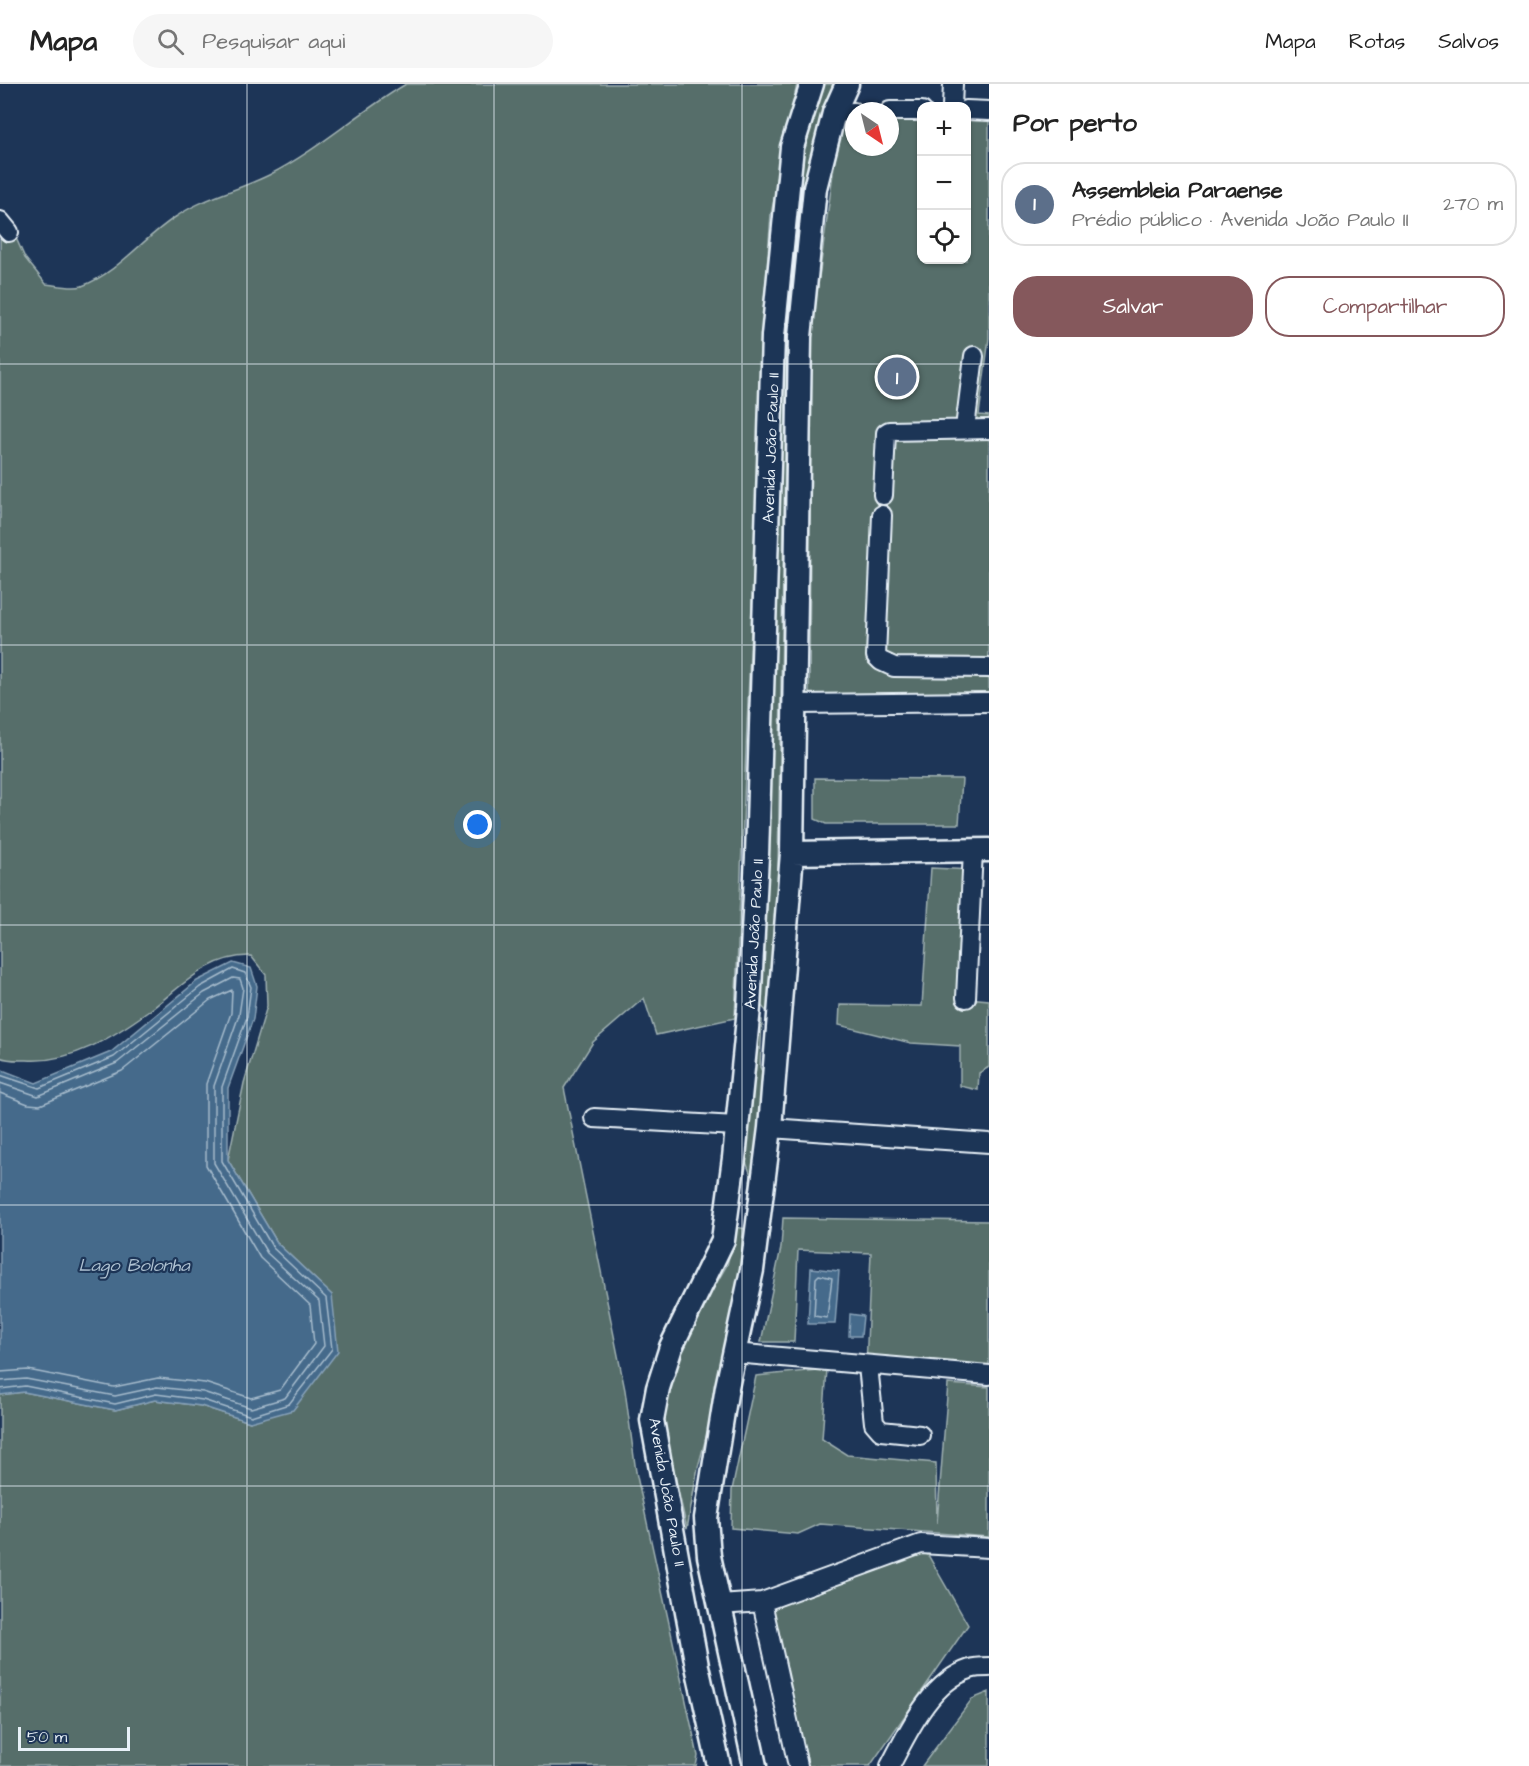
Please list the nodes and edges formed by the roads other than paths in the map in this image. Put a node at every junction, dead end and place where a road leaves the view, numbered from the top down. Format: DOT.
graph roads {
  1 [pos="812,84"];
  2 [pos="847,84"];
  3 [pos="953,84"];
  4 [pos="952,102"];
  5 [pos="971,110"];
  6 [pos="899,111"];
  7 [pos="917,111"];
  8 [pos="989,111"];
  9 [pos="844,113"];
  10 [pos="974,356"];
  11 [pos="965,428"];
  12 [pos="989,429"];
  13 [pos="883,495"];
  14 [pos="882,515"];
  15 [pos="989,668"];
  16 [pos="989,702"];
  17 [pos="796,704"];
  18 [pos="981,850"];
  19 [pos="792,853"];
  20 [pos="966,998"];
  21 [pos="749,1008"];
  22 [pos="774,1071"];
  23 [pos="594,1118"];
  24 [pos="736,1126"];
  25 [pos="770,1128"];
  26 [pos="989,1143"];
  27 [pos="734,1158"];
  28 [pos="759,1220"];
  29 [pos="734,1353"];
  30 [pos="868,1366"];
  31 [pos="989,1376"];
  32 [pos="920,1435"];
  33 [pos="989,1548"];
  34 [pos="762,1602"];
  35 [pos="720,1605"];
  36 [pos="989,1667"];
  37 [pos="719,1766"];
  38 [pos="755,1766"];
  39 [pos="798,1766"];
  40 [pos="890,1766"];
  1 -- 21 [label="main road, Avenida João Paulo II"];
  2 -- 9 [label="main road, Avenida João Paulo II"];
  3 -- 4 [label="street"];
  5 -- 8 [label="street"];
  6 -- 7 [label="street"];
  9 -- 17 [label="main road, Avenida João Paulo II"];
  10 -- 11 [label="street"];
  11 -- 12 [label="street"];
  11 -- 13 [label="street"];
  14 -- 15 [label="street"];
  16 -- 17 [label="street"];
  17 -- 19 [label="main road, Avenida João Paulo II"];
  18 -- 19 [label="main road"];
  18 -- 20 [label="street"];
  19 -- 22 [label="main road, Avenida João Paulo II"];
  21 -- 22 [label="main road"];
  21 -- 24 [label="main road, Avenida João Paulo II"];
  22 -- 25 [label="main road, Avenida João Paulo II"];
  23 -- 24 [label="street"];
  24 -- 27 [label="main road, Avenida João Paulo II"];
  25 -- 26 [label="street"];
  25 -- 28 [label="main road, Avenida João Paulo II"];
  27 -- 28 [label="main road"];
  27 -- 37 [label="main road, Avenida João Paulo II"];
  28 -- 29 [label="main road, Avenida João Paulo II"];
  29 -- 30 [label="street"];
  29 -- 35 [label="main road, Avenida João Paulo II"];
  30 -- 31 [label="street"];
  30 -- 32 [label="street"];
  33 -- 34 [label="street"];
  34 -- 35 [label="street"];
  34 -- 39 [label="street"];
  35 -- 38 [label="main road, Avenida João Paulo II"];
  36 -- 40 [label="street"];
}
